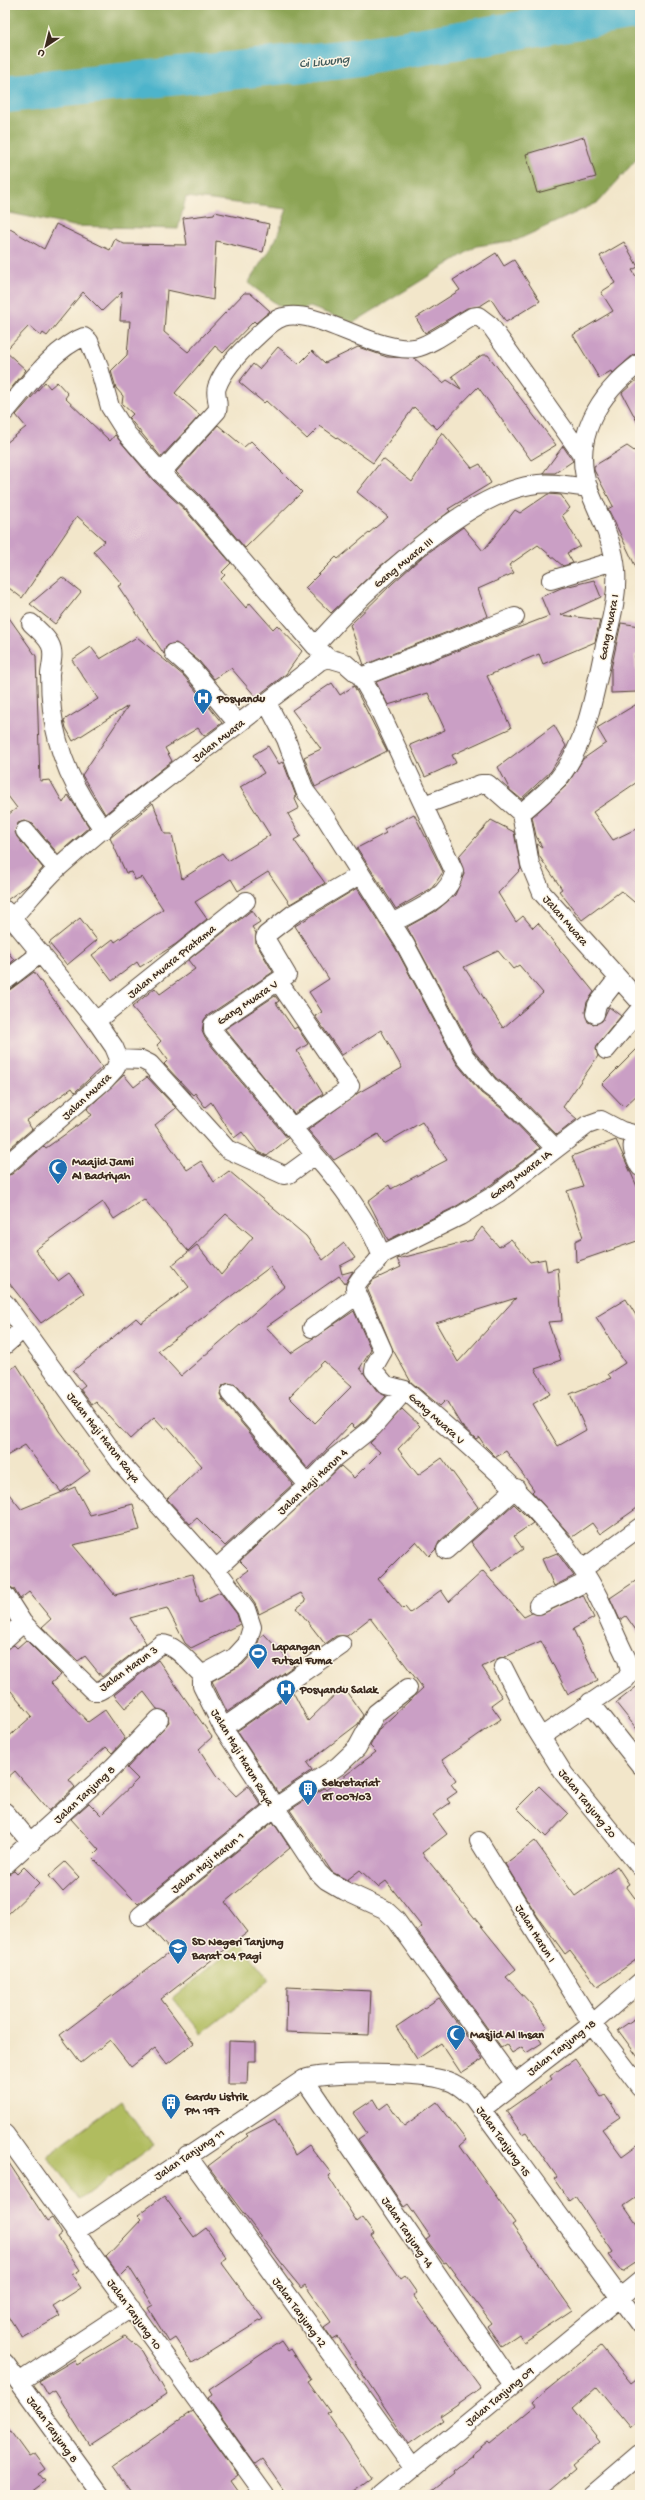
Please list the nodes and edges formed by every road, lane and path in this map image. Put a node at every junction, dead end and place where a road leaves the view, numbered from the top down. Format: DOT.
graph roads {
  1 [pos="640,363"];
  2 [pos="5,412"];
  3 [pos="583,456"];
  4 [pos="161,473"];
  5 [pos="589,488"];
  6 [pos="614,560"];
  7 [pos="551,580"];
  8 [pos="515,617"];
  9 [pos="31,623"];
  10 [pos="315,646"];
  11 [pos="174,654"];
  12 [pos="328,658"];
  13 [pos="361,677"];
  14 [pos="267,704"];
  15 [pos="238,724"];
  16 [pos="424,805"];
  17 [pos="521,814"];
  18 [pos="104,830"];
  19 [pos="25,831"];
  20 [pos="57,869"];
  21 [pos="361,874"];
  22 [pos="246,900"];
  23 [pos="9,914"];
  24 [pos="392,923"];
  25 [pos="41,953"];
  26 [pos="618,978"];
  27 [pos="5,980"];
  28 [pos="278,981"];
  29 [pos="640,1002"];
  30 [pos="640,1009"];
  31 [pos="596,1014"];
  32 [pos="96,1021"];
  33 [pos="606,1050"];
  34 [pos="119,1059"];
  35 [pos="292,1128"];
  36 [pos="639,1134"];
  37 [pos="554,1148"];
  38 [pos="315,1155"];
  39 [pos="5,1166"];
  40 [pos="640,1167"];
  41 [pos="381,1255"];
  42 [pos="357,1295"];
  43 [pos="5,1303"];
  44 [pos="312,1328"];
  45 [pos="23,1329"];
  46 [pos="5,1345"];
  47 [pos="405,1390"];
  48 [pos="230,1393"];
  49 [pos="308,1485"];
  50 [pos="516,1488"];
  51 [pos="640,1527"];
  52 [pos="446,1550"];
  53 [pos="216,1569"];
  54 [pos="586,1575"];
  55 [pos="5,1595"];
  56 [pos="538,1606"];
  57 [pos="23,1623"];
  58 [pos="5,1639"];
  59 [pos="342,1645"];
  60 [pos="503,1667"];
  61 [pos="202,1675"];
  62 [pos="408,1688"];
  63 [pos="590,1702"];
  64 [pos="160,1719"];
  65 [pos="222,1728"];
  66 [pos="541,1737"];
  67 [pos="640,1765"];
  68 [pos="274,1808"];
  69 [pos="5,1812"];
  70 [pos="479,1841"];
  71 [pos="31,1843"];
  72 [pos="5,1865"];
  73 [pos="640,1866"];
  74 [pos="140,1916"];
  75 [pos="640,1982"];
  76 [pos="592,2024"];
  77 [pos="304,2079"];
  78 [pos="514,2083"];
  79 [pos="640,2087"];
  80 [pos="481,2110"];
  81 [pos="5,2134"];
  82 [pos="187,2155"];
  83 [pos="75,2232"];
  84 [pos="640,2281"];
  85 [pos="619,2298"];
  86 [pos="130,2308"];
  87 [pos="640,2325"];
  88 [pos="5,2363"];
  89 [pos="19,2382"];
  90 [pos="513,2385"];
  91 [pos="640,2454"];
  92 [pos="413,2468"];
  93 [pos="101,2495"];
  94 [pos="265,2495"];
  95 [pos="380,2495"];
  96 [pos="592,2495"];
  1 -- 3 [label="street, Gang Muara I"];
  2 -- 4 [label="street"];
  3 -- 4 [label="street"];
  3 -- 5 [label="street, Gang Muara I"];
  4 -- 10 [label="street"];
  5 -- 6 [label="street, Gang Muara I"];
  5 -- 10 [label="street, Gang Muara III"];
  6 -- 7 [label="street"];
  6 -- 17 [label="street, Gang Muara I"];
  8 -- 13 [label="street"];
  9 -- 18 [label="street"];
  10 -- 12 [label="street"];
  11 -- 15 [label="street"];
  12 -- 13 [label="street"];
  12 -- 14 [label="street, Jalan Muara"];
  13 -- 16 [label="street"];
  14 -- 15 [label="street, Jalan Muara"];
  14 -- 21 [label="street"];
  15 -- 18 [label="street, Jalan Muara"];
  16 -- 17 [label="street"];
  16 -- 24 [label="street"];
  17 -- 26 [label="street, Jalan Muara"];
  18 -- 20 [label="street, Jalan Muara"];
  19 -- 20 [label="street"];
  20 -- 23 [label="street, Jalan Muara"];
  21 -- 24 [label="street"];
  21 -- 28 [label="street, Gang Muara V"];
  22 -- 32 [label="street, Jalan Muara Pratama"];
  23 -- 25 [label="street, Jalan Muara"];
  24 -- 37 [label="street"];
  25 -- 27 [label="street"];
  25 -- 32 [label="street, Jalan Muara"];
  26 -- 29 [label="street, Jalan Muara"];
  26 -- 31 [label="street"];
  28 -- 35 [label="street"];
  28 -- 35 [label="street, Gang Muara V"];
  30 -- 33 [label="street"];
  32 -- 34 [label="street, Jalan Muara"];
  34 -- 38 [label="street"];
  34 -- 39 [label="street, Jalan Muara"];
  35 -- 38 [label="street, Gang Muara V"];
  36 -- 37 [label="street, Gang Muara IA"];
  36 -- 40 [label="street, Gang Muara IA"];
  37 -- 41 [label="street, Gang Muara IA"];
  38 -- 41 [label="street, Gang Muara V"];
  41 -- 42 [label="street"];
  42 -- 44 [label="street"];
  42 -- 47 [label="street, Gang Muara V"];
  43 -- 45 [label="street, Jalan Haji Harun Raya"];
  45 -- 46 [label="street"];
  45 -- 53 [label="street, Jalan Haji Harun Raya"];
  47 -- 49 [label="street, Jalan Haji Harun 4"];
  47 -- 50 [label="street, Gang Muara V"];
  48 -- 49 [label="street"];
  49 -- 53 [label="street, Jalan Haji Harun 4"];
  50 -- 52 [label="street"];
  50 -- 54 [label="street, Gang Muara V"];
  51 -- 54 [label="street"];
  53 -- 61 [label="street, Jalan Haji Harun Raya"];
  54 -- 56 [label="street"];
  54 -- 63 [label="street, Gang Muara V"];
  55 -- 57 [label="street"];
  57 -- 58 [label="street"];
  57 -- 61 [label="street, Jalan Harun 3"];
  59 -- 65 [label="street"];
  60 -- 66 [label="street, Jalan Tanjung 20"];
  61 -- 65 [label="street, Jalan Haji Harun Raya"];
  62 -- 68 [label="street, Jalan Haji Harun 1"];
  63 -- 66 [label="street"];
  63 -- 67 [label="street"];
  64 -- 71 [label="street, Jalan Tanjung 8"];
  65 -- 68 [label="street, Jalan Haji Harun Raya"];
  66 -- 73 [label="street, Jalan Tanjung 20"];
  68 -- 74 [label="street, Jalan Haji Harun 1"];
  68 -- 78 [label="street, Jalan Haji Harun Raya"];
  69 -- 71 [label="street"];
  70 -- 76 [label="street, Jalan Harun I"];
  71 -- 72 [label="street, Jalan Tanjung 8"];
  75 -- 76 [label="street, Jalan Tanjung 18"];
  76 -- 78 [label="street, Jalan Tanjung 18"];
  76 -- 79 [label="street, Jalan Harun I"];
  77 -- 80 [label="street, Jalan Tanjung 15"];
  77 -- 82 [label="street, Jalan Tanjung 11"];
  77 -- 90 [label="street, Jalan Tanjung 14"];
  78 -- 80 [label="street, Jalan Tanjung 18"];
  80 -- 85 [label="street, Jalan Tanjung 15"];
  81 -- 83 [label="street, Jalan Tanjung 10"];
  82 -- 83 [label="street, Jalan Tanjung 11"];
  82 -- 92 [label="street, Jalan Tanjung 12"];
  83 -- 86 [label="street, Jalan Tanjung 10"];
  84 -- 85 [label="street, Jalan Tanjung 09"];
  85 -- 87 [label="street, Jalan Tanjung 15"];
  85 -- 90 [label="street, Jalan Tanjung 09"];
  86 -- 89 [label="street"];
  86 -- 94 [label="street, Jalan Tanjung 10"];
  88 -- 89 [label="street, Jalan Tanjung 8"];
  89 -- 93 [label="street, Jalan Tanjung 8"];
  90 -- 92 [label="street, Jalan Tanjung 09"];
  91 -- 96 [label="street"];
  92 -- 95 [label="street, Jalan Tanjung 09"];
}
